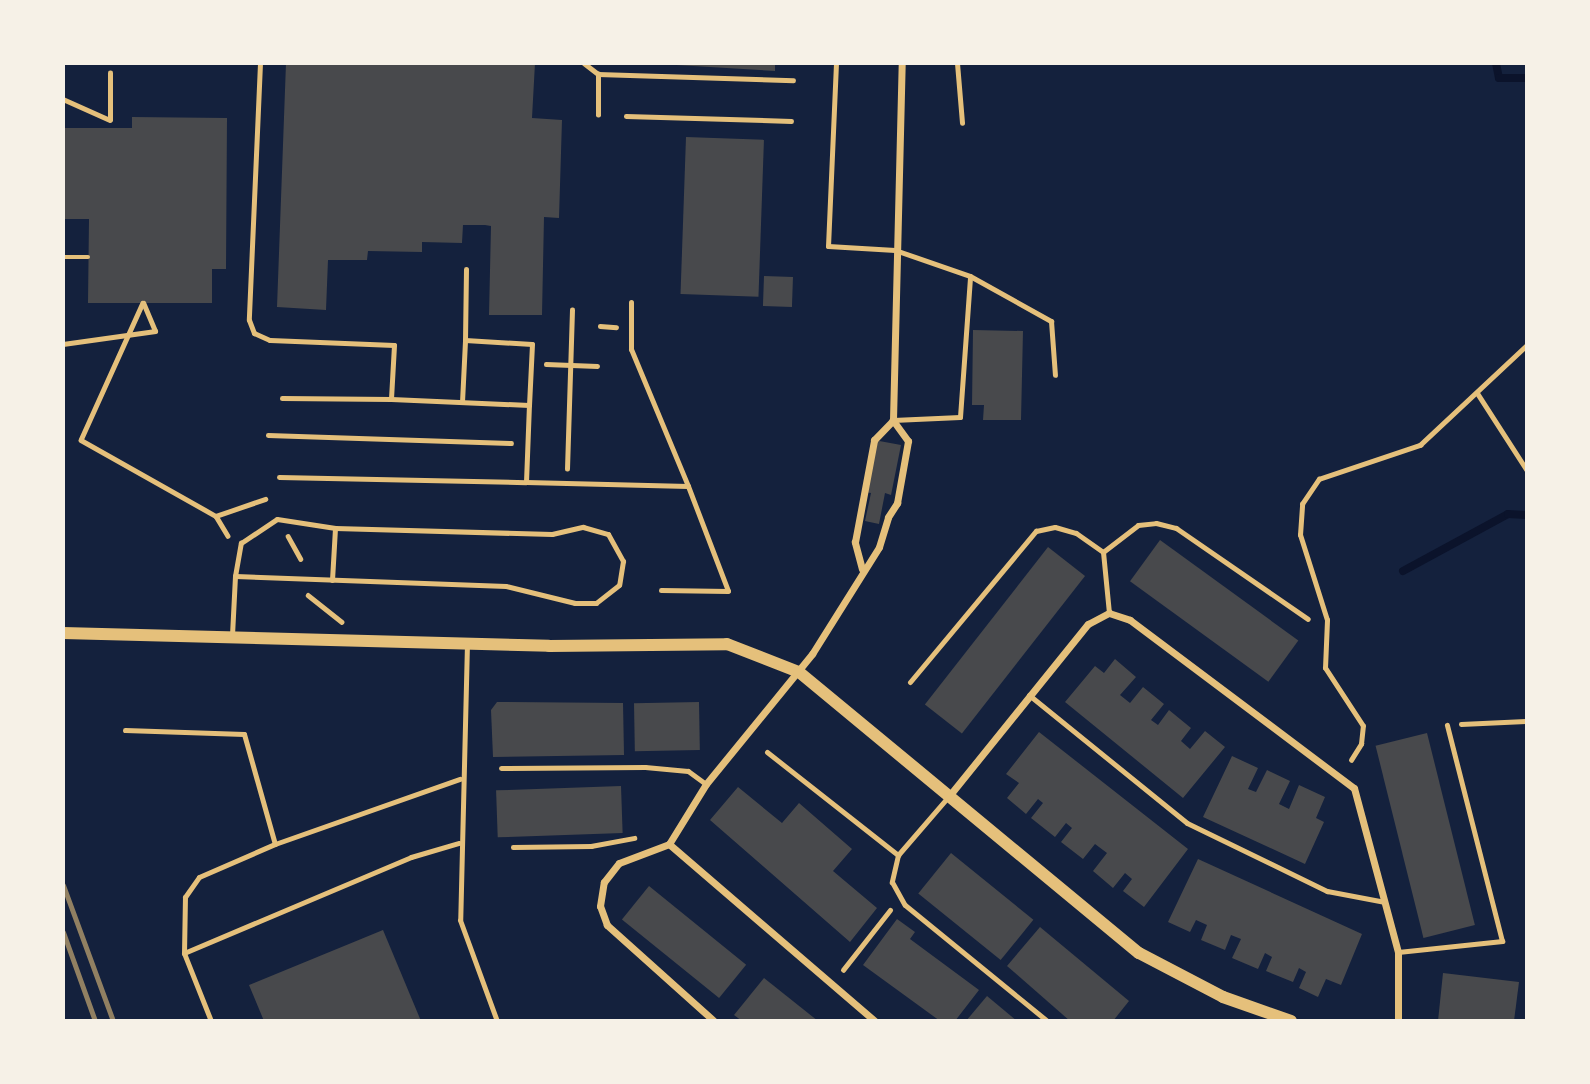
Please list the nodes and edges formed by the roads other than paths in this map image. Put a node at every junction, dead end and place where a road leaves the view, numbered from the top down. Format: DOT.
graph roads {
  1 [pos="260,63"];
  2 [pos="836,63"];
  3 [pos="902,63"];
  4 [pos="957,63"];
  5 [pos="962,123"];
  6 [pos="895,250"];
  7 [pos="466,269"];
  8 [pos="970,276"];
  9 [pos="631,302"];
  10 [pos="465,340"];
  11 [pos="1055,375"];
  12 [pos="282,398"];
  13 [pos="391,399"];
  14 [pos="462,402"];
  15 [pos="529,405"];
  16 [pos="893,420"];
  17 [pos="279,477"];
  18 [pos="526,482"];
  19 [pos="688,486"];
  20 [pos="335,528"];
  21 [pos="1103,552"];
  22 [pos="862,569"];
  23 [pos="234,576"];
  24 [pos="332,580"];
  25 [pos="662,590"];
  26 [pos="1109,613"];
  27 [pos="1308,619"];
  28 [pos="63,633"];
  29 [pos="232,635"];
  30 [pos="467,643"];
  31 [pos="799,672"];
  32 [pos="910,682"];
  33 [pos="1029,695"];
  34 [pos="1447,725"];
  35 [pos="125,730"];
  36 [pos="767,752"];
  37 [pos="502,768"];
  38 [pos="460,779"];
  39 [pos="706,785"];
  40 [pos="949,796"];
  41 [pos="459,843"];
  42 [pos="275,844"];
  43 [pos="669,844"];
  44 [pos="898,855"];
  45 [pos="1385,902"];
  46 [pos="1398,951"];
  47 [pos="184,953"];
  48 [pos="211,1021"];
  49 [pos="497,1021"];
  50 [pos="714,1021"];
  51 [pos="875,1021"];
  52 [pos="1047,1021"];
  53 [pos="1291,1021"];
  54 [pos="1398,1021"];
  1 -- 13 [label="lane"];
  2 -- 6 [label="lane"];
  3 -- 6 [label="street"];
  4 -- 5 [label="lane"];
  6 -- 8 [label="lane"];
  6 -- 16 [label="street"];
  7 -- 10 [label="lane"];
  8 -- 11 [label="lane"];
  8 -- 16 [label="lane"];
  9 -- 19 [label="lane"];
  10 -- 14 [label="lane"];
  10 -- 15 [label="lane"];
  12 -- 13 [label="lane"];
  13 -- 14 [label="lane"];
  14 -- 15 [label="lane"];
  15 -- 18 [label="lane"];
  16 -- 22 [label="street"];
  16 -- 22 [label="street"];
  17 -- 18 [label="lane"];
  18 -- 19 [label="lane"];
  19 -- 25 [label="lane"];
  20 -- 23 [label="lane"];
  20 -- 24 [label="lane"];
  20 -- 24 [label="lane"];
  21 -- 26 [label="lane"];
  21 -- 27 [label="lane"];
  21 -- 32 [label="lane"];
  22 -- 31 [label="street"];
  23 -- 24 [label="lane"];
  23 -- 29 [label="lane"];
  26 -- 33 [label="street"];
  26 -- 45 [label="street"];
  28 -- 29 [label="street"];
  29 -- 30 [label="street"];
  30 -- 31 [label="street"];
  30 -- 38 [label="lane"];
  31 -- 39 [label="street"];
  31 -- 40 [label="street"];
  33 -- 40 [label="street"];
  33 -- 45 [label="lane"];
  34 -- 46 [label="lane"];
  35 -- 42 [label="lane"];
  36 -- 44 [label="lane"];
  37 -- 39 [label="lane"];
  38 -- 41 [label="lane"];
  38 -- 42 [label="lane"];
  39 -- 43 [label="street"];
  40 -- 44 [label="lane"];
  40 -- 53 [label="street"];
  41 -- 47 [label="lane"];
  41 -- 49 [label="lane"];
  42 -- 47 [label="lane"];
  43 -- 50 [label="street"];
  43 -- 51 [label="street"];
  44 -- 52 [label="lane"];
  45 -- 46 [label="street"];
  46 -- 54 [label="street"];
  47 -- 48 [label="lane"];
}
